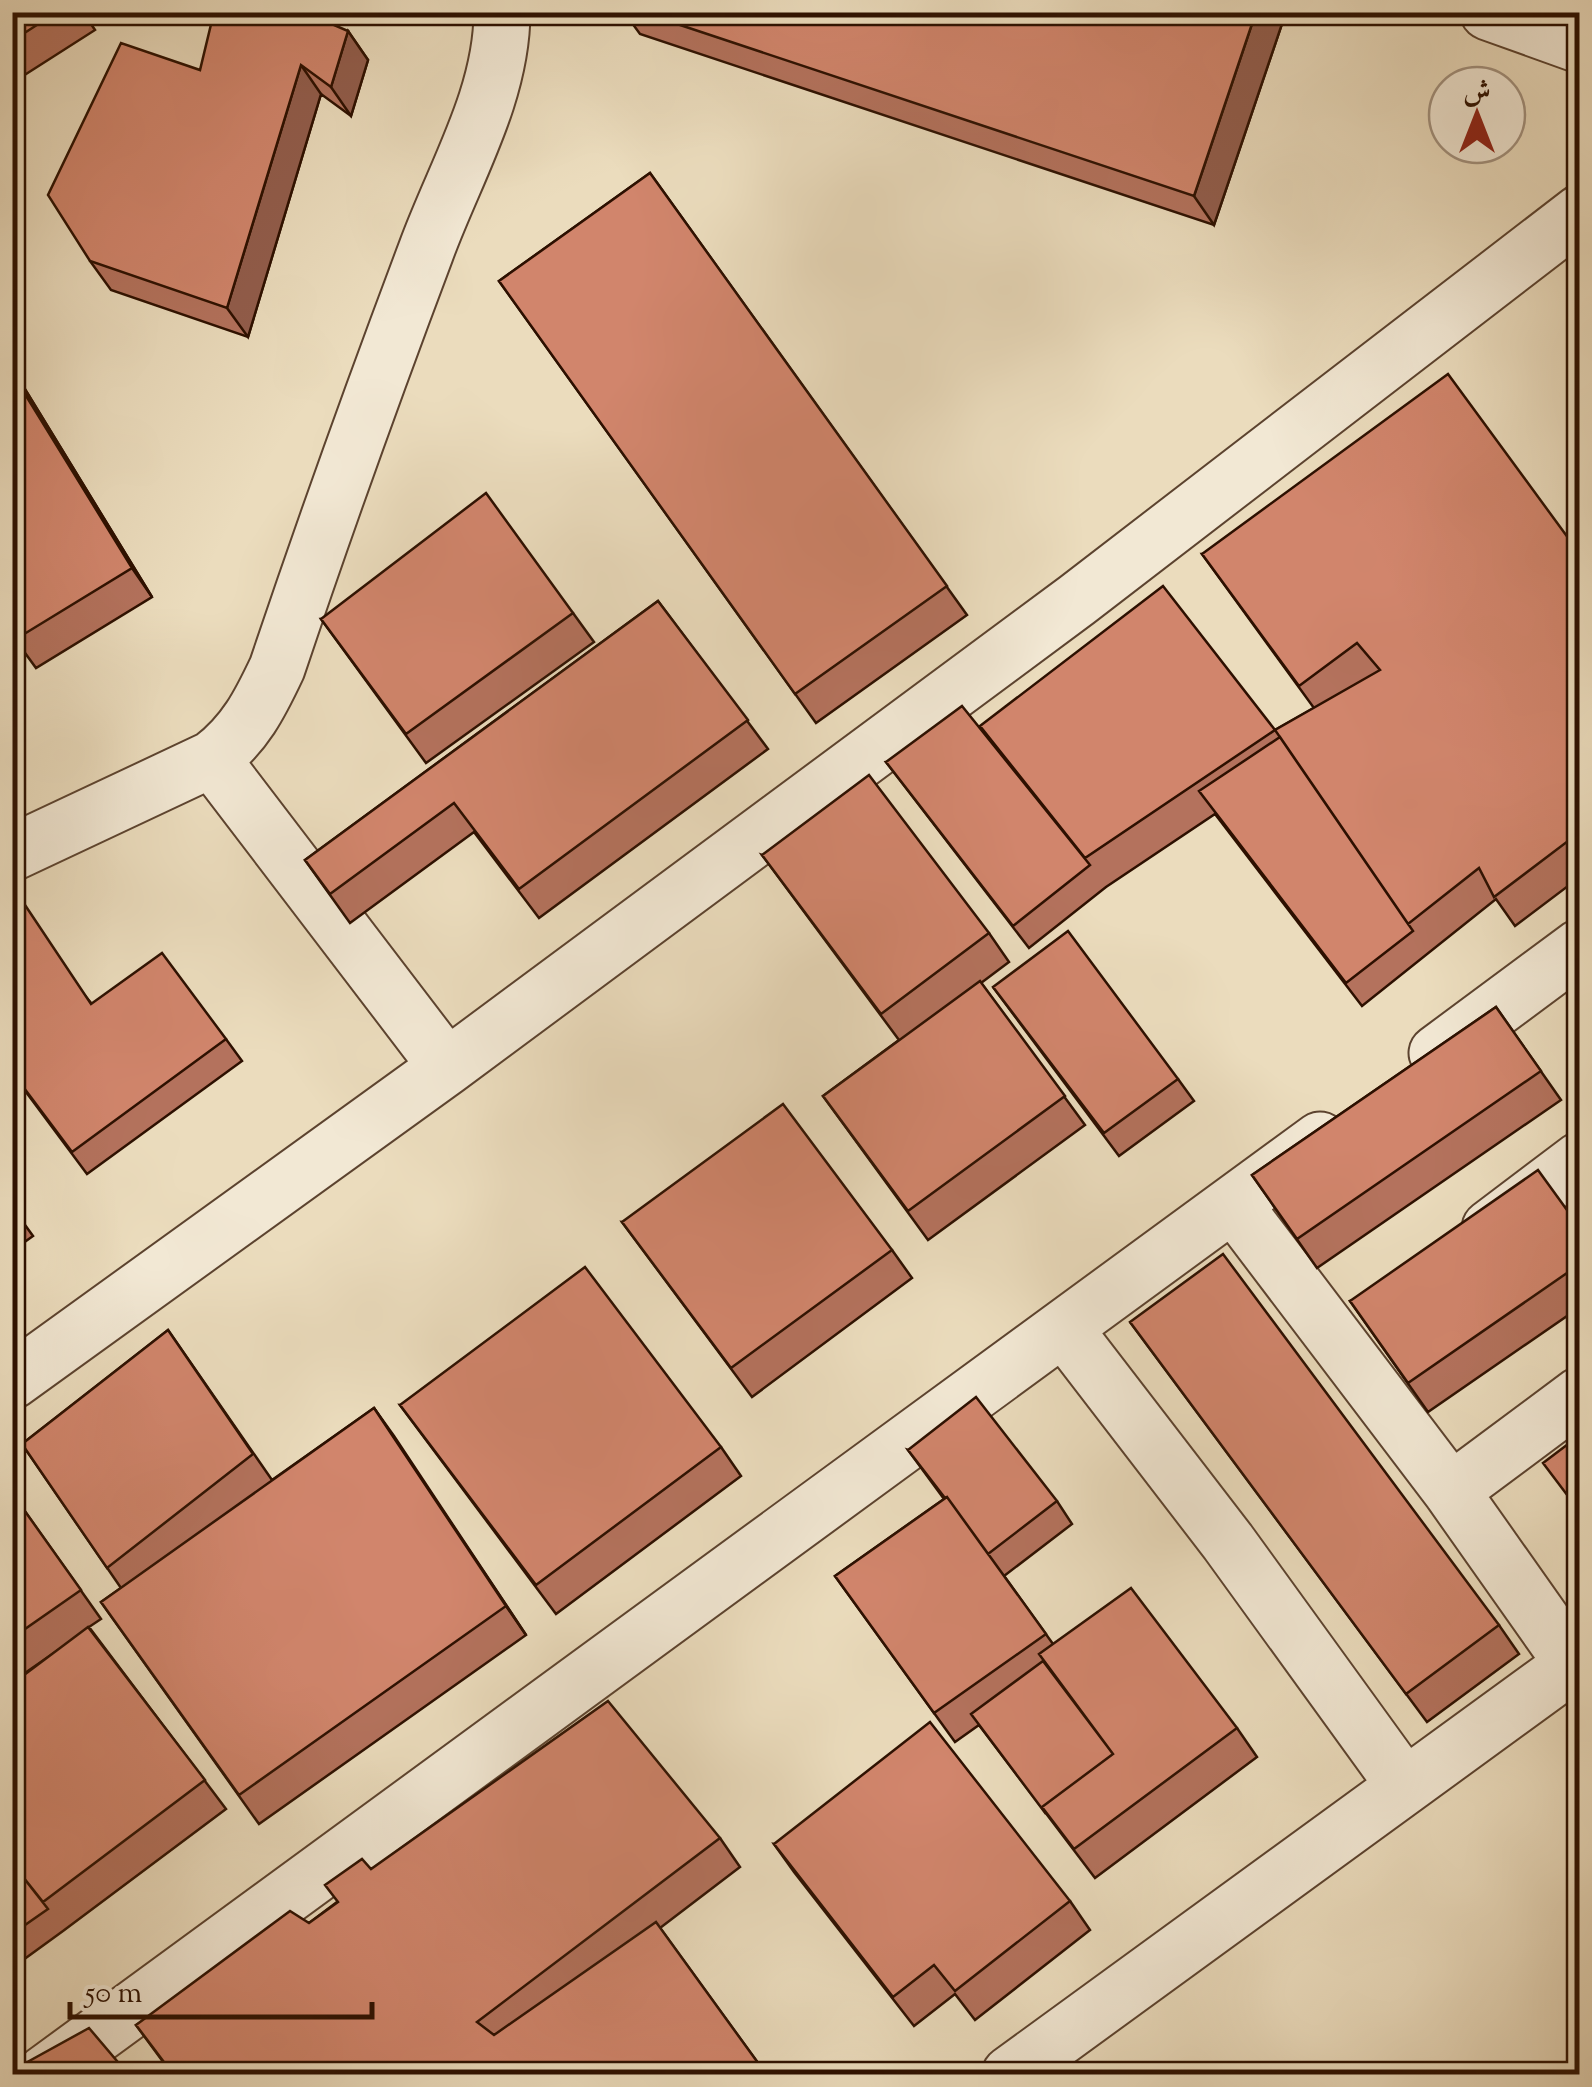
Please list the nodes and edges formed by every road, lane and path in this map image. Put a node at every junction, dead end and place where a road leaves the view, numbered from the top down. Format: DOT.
graph roads {
  1 [pos="502,12"];
  2 [pos="1488,12"];
  3 [pos="1580,44"];
  4 [pos="1580,213"];
  5 [pos="212,759"];
  6 [pos="12,853"];
  7 [pos="1570,973"];
  8 [pos="446,1068"];
  9 [pos="1580,1160"];
  10 [pos="1234,1205"];
  11 [pos="1444,1262"];
  12 [pos="1384,1308"];
  13 [pos="1064,1330"];
  14 [pos="1339,1342"];
  15 [pos="12,1381"];
  16 [pos="1580,1395"];
  17 [pos="1451,1492"];
  18 [pos="1576,1661"];
  19 [pos="1404,1785"];
  20 [pos="44,2074"];
  21 [pos="1010,2074"];
  1 -- 5 [label="lane"];
  2 -- 3 [label="lane"];
  4 -- 8 [label="lane"];
  5 -- 6 [label="lane"];
  5 -- 8 [label="lane"];
  7 -- 10 [label="lane"];
  8 -- 15 [label="lane"];
  9 -- 11 [label="lane"];
  10 -- 13 [label="lane"];
  10 -- 14 [label="lane"];
  12 -- 14 [label="lane"];
  13 -- 19 [label="lane"];
  13 -- 20 [label="lane"];
  14 -- 17 [label="lane"];
  16 -- 17 [label="lane"];
  17 -- 18 [label="lane"];
  18 -- 19 [label="lane"];
  19 -- 21 [label="lane"];
}
